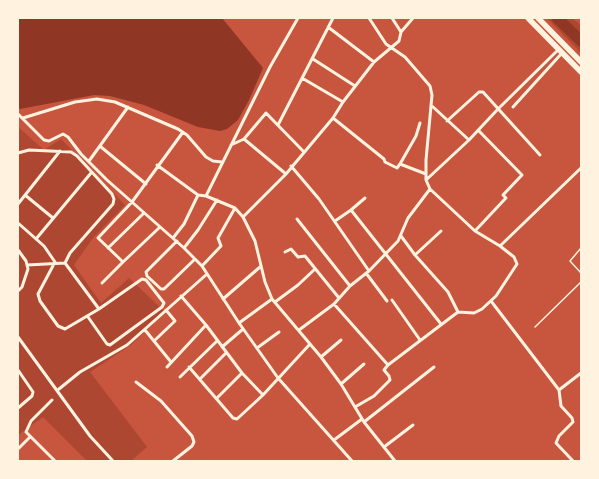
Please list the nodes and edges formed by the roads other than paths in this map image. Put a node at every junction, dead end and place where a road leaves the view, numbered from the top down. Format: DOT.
graph roads {
  1 [pos="298,18"];
  2 [pos="333,18"];
  3 [pos="369,18"];
  4 [pos="392,18"];
  5 [pos="413,18"];
  6 [pos="528,18"];
  7 [pos="538,18"];
  8 [pos="328,27"];
  9 [pos="401,32"];
  10 [pos="390,47"];
  11 [pos="560,51"];
  12 [pos="313,59"];
  13 [pos="374,62"];
  14 [pos="581,62"];
  15 [pos="581,72"];
  16 [pos="302,78"];
  17 [pos="355,86"];
  18 [pos="343,102"];
  19 [pos="432,106"];
  20 [pos="128,107"];
  21 [pos="513,107"];
  22 [pos="498,109"];
  23 [pos="18,114"];
  24 [pos="24,118"];
  25 [pos="333,118"];
  26 [pos="447,121"];
  27 [pos="420,123"];
  28 [pos="278,125"];
  29 [pos="478,130"];
  30 [pos="183,132"];
  31 [pos="244,139"];
  32 [pos="469,140"];
  33 [pos="231,145"];
  34 [pos="101,147"];
  35 [pos="60,151"];
  36 [pos="304,152"];
  37 [pos="18,153"];
  38 [pos="540,154"];
  39 [pos="89,161"];
  40 [pos="222,162"];
  41 [pos="400,164"];
  42 [pos="157,165"];
  43 [pos="291,166"];
  44 [pos="581,168"];
  45 [pos="91,172"];
  46 [pos="286,174"];
  47 [pos="426,174"];
  48 [pos="426,180"];
  49 [pos="146,184"];
  50 [pos="430,189"];
  51 [pos="25,195"];
  52 [pos="198,195"];
  53 [pos="206,196"];
  54 [pos="365,198"];
  55 [pos="217,200"];
  56 [pos="132,202"];
  57 [pos="18,204"];
  58 [pos="235,208"];
  59 [pos="351,210"];
  60 [pos="144,213"];
  61 [pos="243,217"];
  62 [pos="53,218"];
  63 [pos="297,219"];
  64 [pos="335,221"];
  65 [pos="18,223"];
  66 [pos="160,227"];
  67 [pos="474,230"];
  68 [pos="441,231"];
  69 [pos="401,236"];
  70 [pos="173,238"];
  71 [pos="36,239"];
  72 [pos="177,241"];
  73 [pos="500,246"];
  74 [pos="108,248"];
  75 [pos="184,248"];
  76 [pos="581,248"];
  77 [pos="18,250"];
  78 [pos="285,252"];
  79 [pos="384,254"];
  80 [pos="415,256"];
  81 [pos="195,259"];
  82 [pos="55,262"];
  83 [pos="123,262"];
  84 [pos="65,263"];
  85 [pos="27,265"];
  86 [pos="202,266"];
  87 [pos="260,267"];
  88 [pos="315,269"];
  89 [pos="368,272"];
  90 [pos="581,273"];
  91 [pos="206,274"];
  92 [pos="581,282"];
  93 [pos="102,283"];
  94 [pos="350,286"];
  95 [pos="18,291"];
  96 [pos="181,296"];
  97 [pos="339,298"];
  98 [pos="223,299"];
  99 [pos="273,300"];
  100 [pos="392,300"];
  101 [pos="387,301"];
  102 [pos="491,301"];
  103 [pos="334,304"];
  104 [pos="99,308"];
  105 [pos="166,310"];
  106 [pos="458,312"];
  107 [pos="88,317"];
  108 [pos="239,323"];
  109 [pos="441,324"];
  110 [pos="206,325"];
  111 [pos="535,327"];
  112 [pos="145,330"];
  113 [pos="243,330"];
  114 [pos="299,330"];
  115 [pos="279,332"];
  116 [pos="18,337"];
  117 [pos="218,340"];
  118 [pos="341,340"];
  119 [pos="420,340"];
  120 [pos="154,341"];
  121 [pos="310,344"];
  122 [pos="222,346"];
  123 [pos="257,348"];
  124 [pos="226,353"];
  125 [pos="321,357"];
  126 [pos="171,362"];
  127 [pos="364,364"];
  128 [pos="388,365"];
  129 [pos="434,366"];
  130 [pos="167,367"];
  131 [pos="189,368"];
  132 [pos="18,370"];
  133 [pos="242,373"];
  134 [pos="581,373"];
  135 [pos="180,377"];
  136 [pos="278,378"];
  137 [pos="200,379"];
  138 [pos="136,382"];
  139 [pos="341,384"];
  140 [pos="59,389"];
  141 [pos="559,390"];
  142 [pos="263,395"];
  143 [pos="217,398"];
  144 [pos="52,400"];
  145 [pos="355,407"];
  146 [pos="18,408"];
  147 [pos="363,421"];
  148 [pos="413,425"];
  149 [pos="30,437"];
  150 [pos="334,440"];
  151 [pos="384,447"];
  152 [pos="18,449"];
  153 [pos="55,461"];
  154 [pos="113,461"];
  155 [pos="173,461"];
  156 [pos="352,461"];
  157 [pos="395,461"];
  158 [pos="573,461"];
  1 -- 33 [label="street"];
  2 -- 8 [label="street"];
  3 -- 10 [label="street"];
  4 -- 9 [label="street"];
  5 -- 9 [label="street"];
  6 -- 11 [label="highway"];
  7 -- 14 [label="highway"];
  8 -- 12 [label="street"];
  8 -- 13 [label="street"];
  9 -- 10 [label="street"];
  10 -- 13 [label="street"];
  10 -- 19 [label="street"];
  11 -- 15 [label="highway"];
  11 -- 21 [label="street"];
  11 -- 22 [label="street"];
  12 -- 16 [label="street"];
  12 -- 17 [label="street"];
  13 -- 17 [label="street"];
  16 -- 18 [label="street"];
  16 -- 28 [label="street"];
  17 -- 18 [label="street"];
  18 -- 25 [label="street"];
  19 -- 26 [label="street"];
  19 -- 47 [label="street"];
  20 -- 24 [label="street"];
  20 -- 30 [label="street"];
  20 -- 34 [label="street"];
  22 -- 26 [label="street"];
  22 -- 29 [label="street"];
  22 -- 38 [label="street"];
  23 -- 24 [label="street"];
  24 -- 39 [label="street"];
  25 -- 36 [label="street"];
  25 -- 41 [label="street"];
  26 -- 32 [label="street"];
  27 -- 41 [label="street"];
  28 -- 31 [label="street"];
  28 -- 36 [label="street"];
  29 -- 32 [label="street"];
  29 -- 67 [label="street"];
  30 -- 40 [label="street"];
  30 -- 42 [label="street"];
  31 -- 33 [label="street"];
  31 -- 46 [label="street"];
  32 -- 48 [label="street"];
  33 -- 40 [label="street"];
  34 -- 39 [label="street"];
  34 -- 49 [label="street"];
  35 -- 37 [label="street"];
  35 -- 45 [label="street"];
  35 -- 51 [label="street"];
  36 -- 43 [label="street"];
  39 -- 56 [label="street"];
  40 -- 53 [label="street"];
  41 -- 47 [label="street"];
  42 -- 49 [label="street"];
  42 -- 52 [label="street"];
  43 -- 46 [label="street"];
  43 -- 64 [label="street"];
  44 -- 73 [label="street"];
  45 -- 62 [label="street"];
  45 -- 84 [label="street"];
  46 -- 61 [label="street"];
  47 -- 48 [label="street"];
  48 -- 50 [label="street"];
  49 -- 56 [label="street"];
  50 -- 67 [label="street"];
  50 -- 69 [label="street"];
  51 -- 57 [label="street"];
  51 -- 62 [label="street"];
  52 -- 53 [label="street"];
  52 -- 70 [label="street"];
  53 -- 55 [label="street"];
  54 -- 59 [label="street"];
  55 -- 58 [label="street"];
  55 -- 75 [label="street"];
  56 -- 60 [label="street"];
  56 -- 74 [label="street"];
  58 -- 61 [label="street"];
  58 -- 86 [label="street"];
  59 -- 64 [label="street"];
  59 -- 79 [label="street"];
  60 -- 66 [label="street"];
  60 -- 74 [label="street"];
  61 -- 87 [label="street"];
  62 -- 71 [label="street"];
  63 -- 94 [label="street"];
  64 -- 89 [label="street"];
  65 -- 71 [label="street"];
  66 -- 70 [label="street"];
  66 -- 83 [label="street"];
  67 -- 73 [label="street"];
  68 -- 80 [label="street"];
  69 -- 79 [label="street"];
  69 -- 80 [label="street"];
  70 -- 72 [label="street"];
  71 -- 82 [label="street"];
  72 -- 75 [label="street"];
  72 -- 81 [label="street"];
  73 -- 102 [label="street"];
  74 -- 83 [label="street"];
  75 -- 81 [label="street"];
  76 -- 90 [label="lane"];
  77 -- 85 [label="street"];
  78 -- 88 [label="street"];
  79 -- 89 [label="street"];
  79 -- 109 [label="street"];
  80 -- 106 [label="street"];
  81 -- 86 [label="street"];
  82 -- 84 [label="street"];
  82 -- 85 [label="street"];
  82 -- 107 [label="street"];
  83 -- 93 [label="street"];
  84 -- 104 [label="street"];
  85 -- 95 [label="street"];
  86 -- 91 [label="street"];
  87 -- 98 [label="street"];
  87 -- 99 [label="street"];
  88 -- 97 [label="street"];
  88 -- 99 [label="street"];
  89 -- 94 [label="street"];
  89 -- 101 [label="street"];
  91 -- 96 [label="street"];
  91 -- 98 [label="street"];
  92 -- 111 [label="lane"];
  94 -- 97 [label="street"];
  96 -- 105 [label="street"];
  96 -- 110 [label="street"];
  97 -- 103 [label="street"];
  98 -- 108 [label="street"];
  99 -- 108 [label="street"];
  99 -- 114 [label="street"];
  100 -- 119 [label="street"];
  102 -- 106 [label="street"];
  102 -- 141 [label="street"];
  103 -- 114 [label="street"];
  103 -- 128 [label="street"];
  104 -- 107 [label="street"];
  104 -- 107 [label="street"];
  105 -- 112 [label="street"];
  105 -- 120 [label="street"];
  106 -- 109 [label="street"];
  108 -- 113 [label="street"];
  109 -- 119 [label="street"];
  110 -- 117 [label="street"];
  110 -- 126 [label="street"];
  112 -- 120 [label="street"];
  112 -- 140 [label="street"];
  113 -- 122 [label="street"];
  113 -- 123 [label="street"];
  114 -- 121 [label="street"];
  115 -- 123 [label="street"];
  116 -- 154 [label="street"];
  117 -- 122 [label="street"];
  117 -- 131 [label="street"];
  118 -- 125 [label="street"];
  119 -- 128 [label="street"];
  120 -- 126 [label="street"];
  121 -- 125 [label="street"];
  121 -- 136 [label="street"];
  122 -- 124 [label="street"];
  123 -- 136 [label="street"];
  124 -- 133 [label="street"];
  124 -- 137 [label="street"];
  125 -- 139 [label="street"];
  126 -- 130 [label="street"];
  127 -- 139 [label="street"];
  128 -- 145 [label="street"];
  129 -- 147 [label="street"];
  131 -- 135 [label="street"];
  131 -- 137 [label="street"];
  132 -- 146 [label="street"];
  133 -- 142 [label="street"];
  133 -- 143 [label="street"];
  134 -- 141 [label="street"];
  136 -- 142 [label="street"];
  136 -- 150 [label="street"];
  137 -- 143 [label="street"];
  138 -- 155 [label="street"];
  139 -- 145 [label="street"];
  141 -- 158 [label="street"];
  142 -- 143 [label="street"];
  144 -- 149 [label="street"];
  145 -- 147 [label="street"];
  147 -- 150 [label="street"];
  147 -- 151 [label="street"];
  148 -- 151 [label="street"];
  149 -- 152 [label="street"];
  149 -- 153 [label="street"];
  150 -- 156 [label="street"];
  151 -- 157 [label="street"];
}
